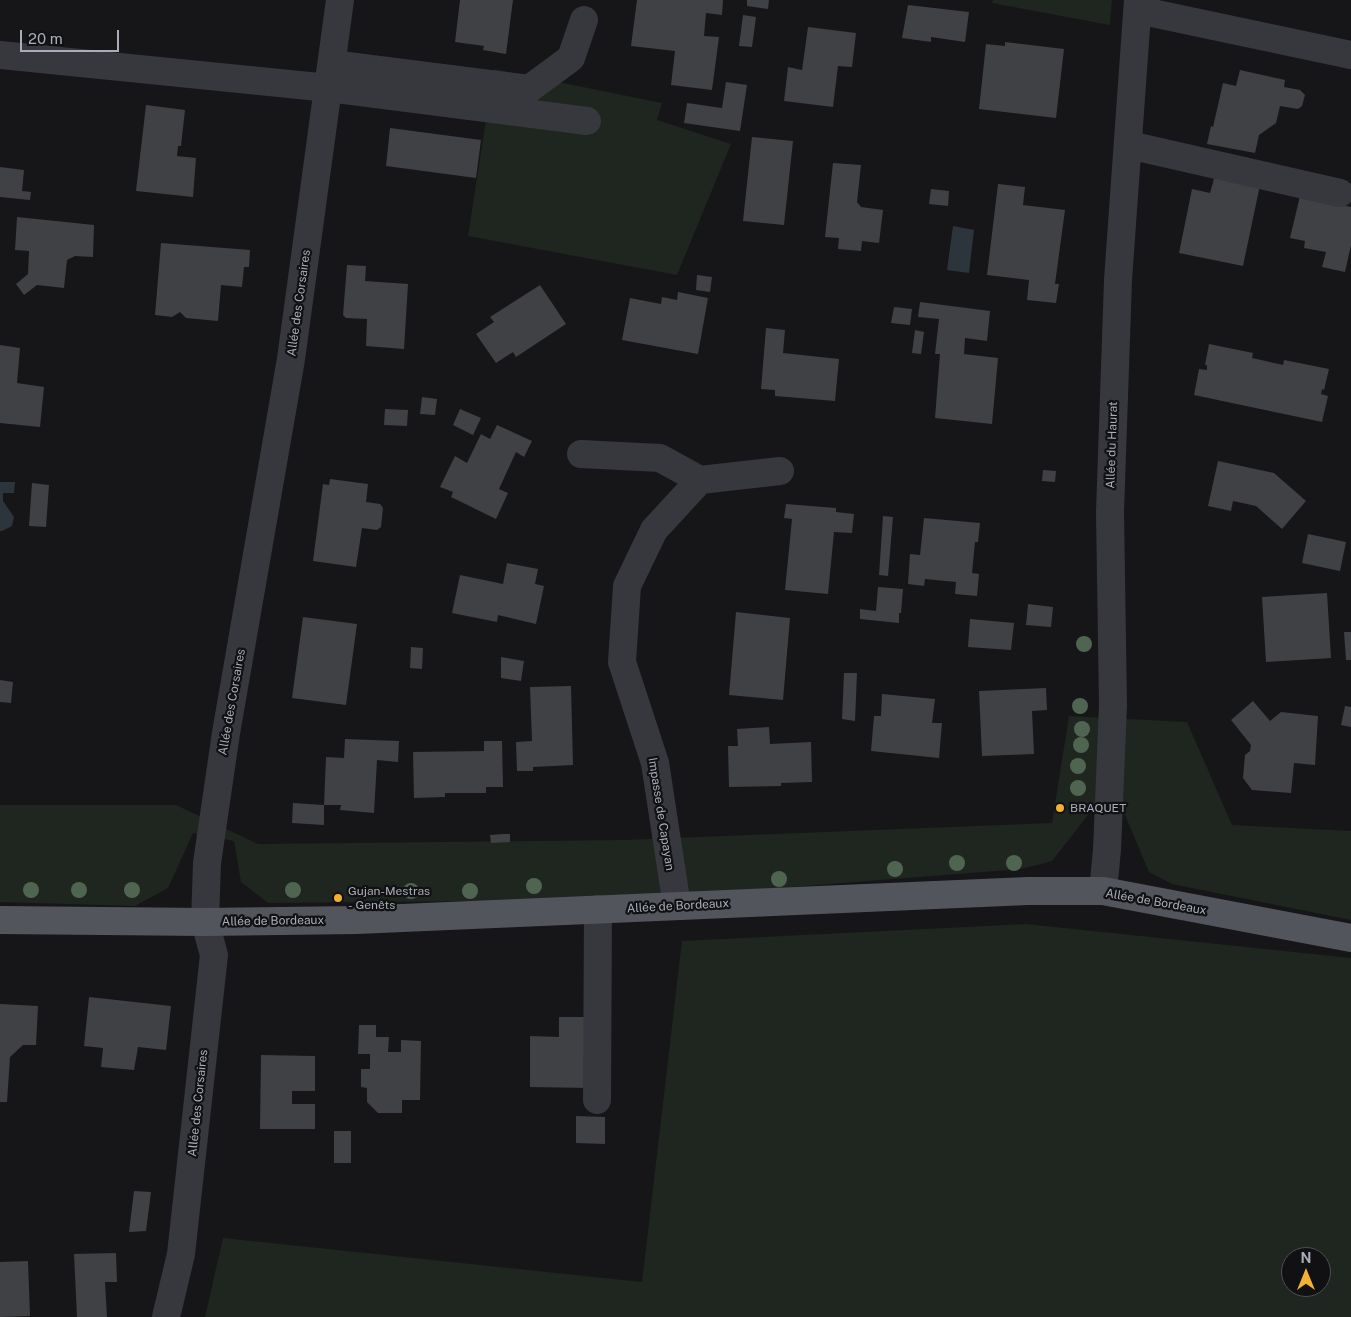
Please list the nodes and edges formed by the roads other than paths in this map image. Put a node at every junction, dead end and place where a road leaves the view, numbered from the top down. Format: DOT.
graph roads {
  1 [pos="340,0"];
  2 [pos="1138,5"];
  3 [pos="584,20"];
  4 [pos="0,55"];
  5 [pos="1351,55"];
  6 [pos="330,76"];
  7 [pos="587,121"];
  8 [pos="1128,145"];
  9 [pos="1340,193"];
  10 [pos="581,454"];
  11 [pos="780,471"];
  12 [pos="700,480"];
  13 [pos="1103,891"];
  14 [pos="677,906"];
  15 [pos="598,910"];
  16 [pos="0,920"];
  17 [pos="205,922"];
  18 [pos="1351,938"];
  19 [pos="597,1100"];
  20 [pos="166,1317"];
  1 -- 6 [label="street, Allée des Corsaires"];
  2 -- 5 [label="street"];
  2 -- 8 [label="street, Allée du Haurat"];
  3 -- 6 [label="street"];
  4 -- 6 [label="street"];
  6 -- 7 [label="street"];
  6 -- 17 [label="street, Allée des Corsaires"];
  8 -- 9 [label="street"];
  8 -- 13 [label="street, Allée du Haurat"];
  10 -- 12 [label="street"];
  11 -- 12 [label="street"];
  12 -- 14 [label="street, Impasse de Capayan"];
  13 -- 14 [label="main road, Allée de Bordeaux"];
  13 -- 18 [label="main road, Allée de Bordeaux"];
  14 -- 15 [label="main road, Allée de Bordeaux"];
  15 -- 17 [label="main road, Allée de Bordeaux"];
  15 -- 19 [label="street"];
  16 -- 17 [label="main road, Allée de Bordeaux"];
  17 -- 20 [label="street, Allée des Corsaires"];
}
